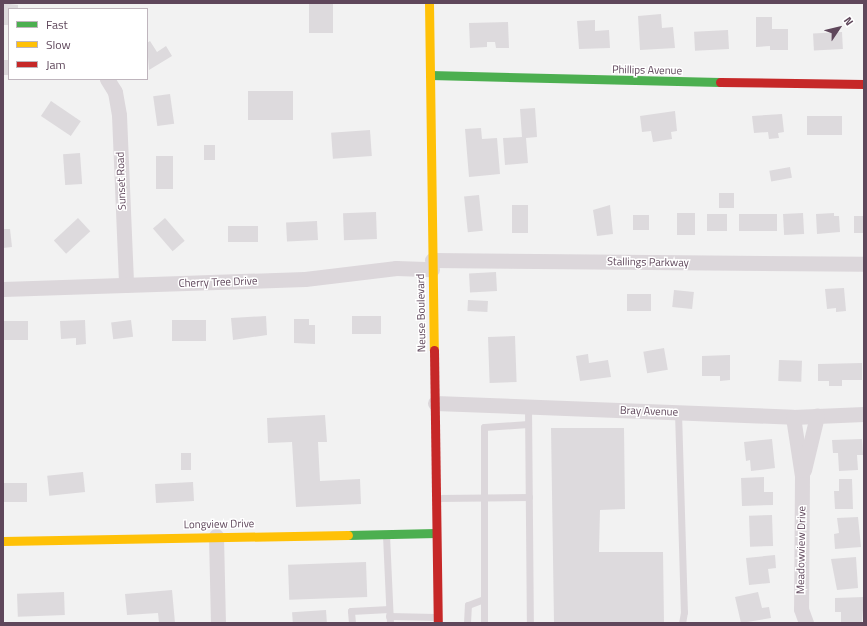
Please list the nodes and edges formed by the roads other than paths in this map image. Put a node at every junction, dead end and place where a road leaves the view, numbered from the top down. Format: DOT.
graph roads {
  1 [pos="429,3"];
  2 [pos="430,75"];
  3 [pos="108,80"];
  4 [pos="864,84"];
  5 [pos="864,264"];
  6 [pos="432,265"];
  7 [pos="126,285"];
  8 [pos="3,289"];
  9 [pos="435,403"];
  10 [pos="528,407"];
  11 [pos="678,412"];
  12 [pos="864,414"];
  13 [pos="817,416"];
  14 [pos="793,417"];
  15 [pos="528,424"];
  16 [pos="802,476"];
  17 [pos="484,497"];
  18 [pos="529,497"];
  19 [pos="436,498"];
  20 [pos="386,533"];
  21 [pos="436,533"];
  22 [pos="216,536"];
  23 [pos="3,541"];
  24 [pos="484,599"];
  25 [pos="389,609"];
  26 [pos="389,620"];
  27 [pos="438,620"];
  28 [pos="218,623"];
  29 [pos="352,623"];
  30 [pos="467,623"];
  31 [pos="484,623"];
  32 [pos="530,623"];
  33 [pos="682,623"];
  34 [pos="806,623"];
  1 -- 2 [label="street, Neuse Boulevard"];
  2 -- 4 [label="street, Phillips Avenue"];
  2 -- 6 [label="street, Neuse Boulevard"];
  3 -- 7 [label="street, Sunset Road"];
  5 -- 6 [label="street, Stallings Parkway"];
  6 -- 7 [label="street, Cherry Tree Drive"];
  6 -- 9 [label="street, Neuse Boulevard"];
  7 -- 8 [label="street, Cherry Tree Drive"];
  9 -- 10 [label="street, Bray Avenue"];
  9 -- 19 [label="street, Neuse Boulevard"];
  10 -- 11 [label="street, Bray Avenue"];
  10 -- 15 [label="lane"];
  11 -- 14 [label="street, Bray Avenue"];
  11 -- 33 [label="lane"];
  12 -- 13 [label="street, Bray Avenue"];
  13 -- 14 [label="street, Bray Avenue"];
  13 -- 16 [label="street, Meadowview Drive"];
  14 -- 16 [label="street, Meadowview Drive"];
  15 -- 17 [label="lane"];
  15 -- 18 [label="lane"];
  16 -- 34 [label="street, Meadowview Drive"];
  17 -- 18 [label="lane"];
  17 -- 19 [label="lane"];
  17 -- 24 [label="lane"];
  18 -- 32 [label="lane"];
  19 -- 21 [label="street, Neuse Boulevard"];
  20 -- 21 [label="street, Longview Drive"];
  20 -- 22 [label="street, Longview Drive"];
  20 -- 25 [label="lane"];
  21 -- 27 [label="street, Neuse Boulevard"];
  22 -- 23 [label="street, Longview Drive"];
  22 -- 28 [label="street"];
  24 -- 30 [label="lane"];
  24 -- 31 [label="lane"];
  25 -- 26 [label="lane"];
  25 -- 29 [label="lane"];
  26 -- 27 [label="lane"];
}
